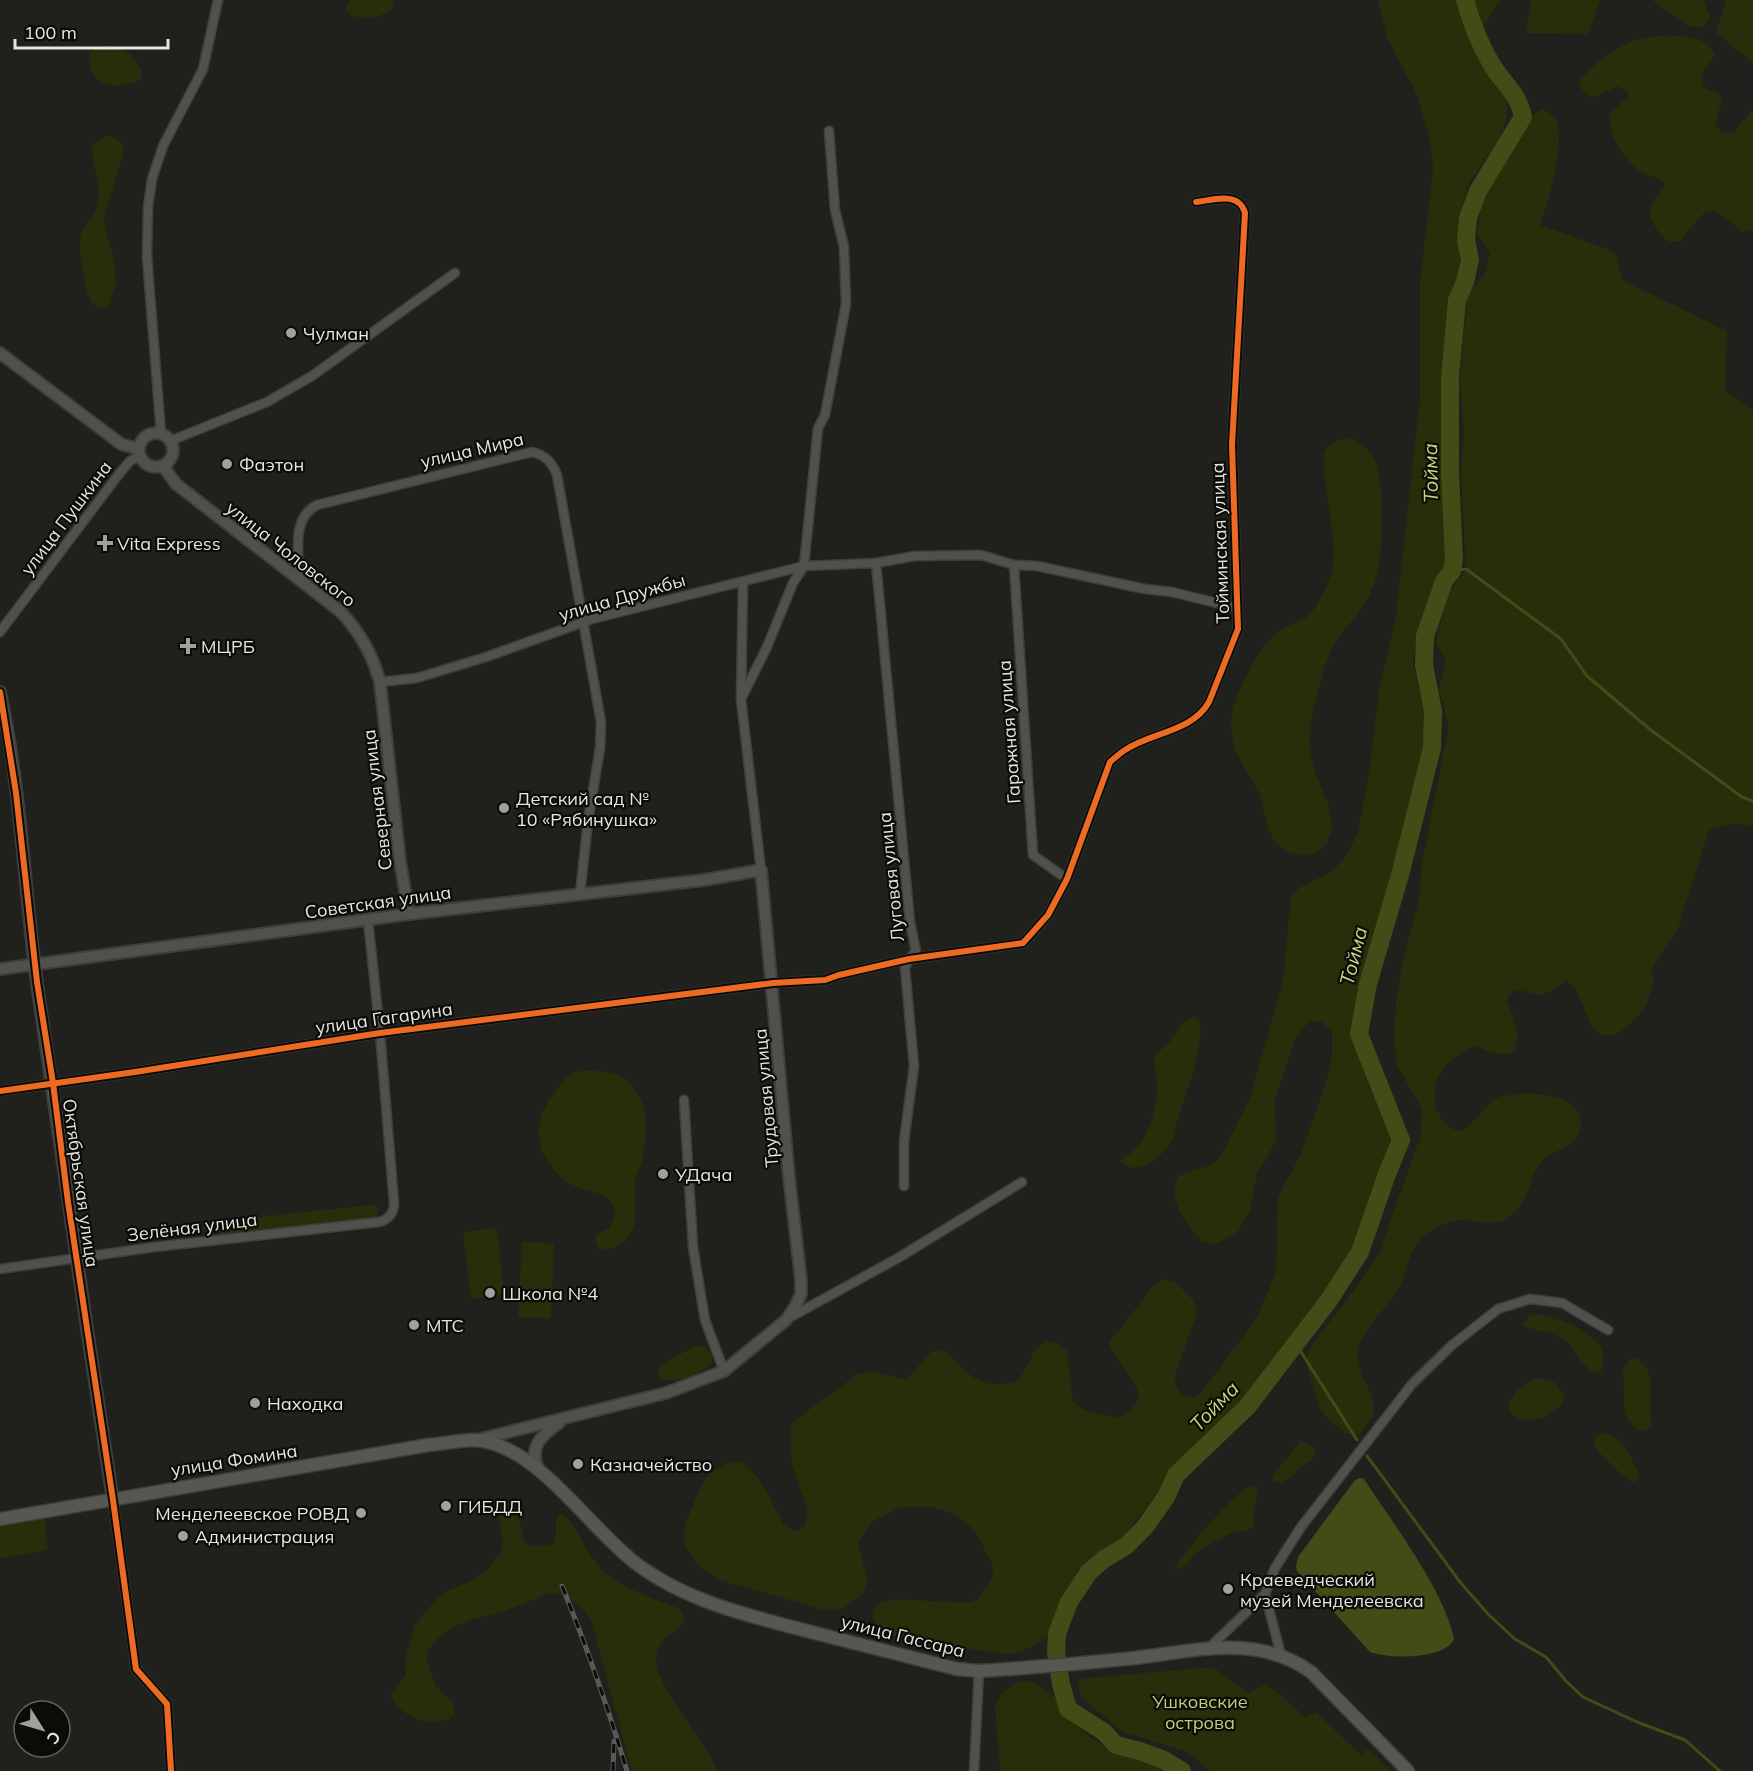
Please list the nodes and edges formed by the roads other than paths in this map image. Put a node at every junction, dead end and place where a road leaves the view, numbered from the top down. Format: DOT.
graph roads {
  1 [pos="218,0"];
  2 [pos="829,131"];
  3 [pos="1196,202"];
  4 [pos="455,273"];
  5 [pos="0,353"];
  6 [pos="161,434"];
  7 [pos="170,441"];
  8 [pos="139,452"];
  9 [pos="163,466"];
  10 [pos="876,562"];
  11 [pos="1014,565"];
  12 [pos="804,566"];
  13 [pos="299,578"];
  14 [pos="743,582"];
  15 [pos="1238,608"];
  16 [pos="583,622"];
  17 [pos="0,632"];
  18 [pos="380,682"];
  19 [pos="0,692"];
  20 [pos="741,699"];
  21 [pos="761,870"];
  22 [pos="1067,879"];
  23 [pos="580,894"];
  24 [pos="409,914"];
  25 [pos="368,921"];
  26 [pos="909,959"];
  27 [pos="35,964"];
  28 [pos="0,969"];
  29 [pos="773,983"];
  30 [pos="380,1033"];
  31 [pos="53,1083"];
  32 [pos="0,1091"];
  33 [pos="684,1100"];
  34 [pos="1022,1182"];
  35 [pos="904,1186"];
  36 [pos="76,1258"];
  37 [pos="0,1269"];
  38 [pos="786,1320"];
  39 [pos="1608,1330"];
  40 [pos="724,1371"];
  41 [pos="564,1419"];
  42 [pos="474,1440"];
  43 [pos="538,1468"];
  44 [pos="113,1500"];
  45 [pos="0,1519"];
  46 [pos="1265,1594"];
  47 [pos="1209,1648"];
  48 [pos="1281,1655"];
  49 [pos="979,1671"];
  50 [pos="171,1771"];
  51 [pos="974,1771"];
  52 [pos="1408,1771"];
  1 -- 6 [label="street"];
  2 -- 12 [label="street"];
  3 -- 15 [label="street, Тойминская улица"];
  4 -- 7 [label="street"];
  5 -- 8 [label="street"];
  6 -- 7 [label="street"];
  6 -- 8 [label="street"];
  7 -- 9 [label="street"];
  8 -- 9 [label="street"];
  8 -- 17 [label="street, улица Пушкина"];
  9 -- 13 [label="street, улица Чоловского"];
  10 -- 11 [label="street, улица Дружбы"];
  10 -- 12 [label="street, улица Дружбы"];
  10 -- 26 [label="street, Луговая улица"];
  11 -- 15 [label="street, улица Дружбы"];
  11 -- 22 [label="street, Гаражная улица"];
  12 -- 14 [label="street, улица Дружбы"];
  12 -- 20 [label="street"];
  13 -- 16 [label="street, улица Мира"];
  13 -- 18 [label="street, улица Чоловского"];
  14 -- 16 [label="street, улица Дружбы"];
  14 -- 20 [label="street"];
  15 -- 22 [label="street, Тойминская улица"];
  16 -- 18 [label="street, улица Дружбы"];
  16 -- 23 [label="street, улица Мира"];
  18 -- 24 [label="street, Северная улица"];
  19 -- 27 [label="street, Октябрьская улица"];
  20 -- 21 [label="street"];
  21 -- 23 [label="street, Советская улица"];
  21 -- 29 [label="street, Трудовая улица"];
  22 -- 26 [label="street, Тойминская улица"];
  23 -- 24 [label="street, Советская улица"];
  24 -- 25 [label="street, Советская улица"];
  25 -- 27 [label="street, Советская улица"];
  25 -- 30 [label="street"];
  26 -- 29 [label="street, улица Гагарина"];
  26 -- 35 [label="street, Луговая улица"];
  27 -- 28 [label="street, Советская улица"];
  27 -- 31 [label="street, Октябрьская улица"];
  29 -- 30 [label="street, улица Гагарина"];
  29 -- 38 [label="street, Трудовая улица"];
  30 -- 31 [label="street, улица Гагарина"];
  30 -- 36 [label="street, Зелёная улица"];
  31 -- 32 [label="street, улица Гагарина"];
  31 -- 36 [label="street, Октябрьская улица"];
  33 -- 40 [label="street"];
  34 -- 38 [label="street"];
  36 -- 37 [label="street, Зелёная улица"];
  36 -- 44 [label="street, Октябрьская улица"];
  38 -- 40 [label="street"];
  39 -- 46 [label="street"];
  40 -- 41 [label="street"];
  41 -- 42 [label="street"];
  41 -- 43 [label="street"];
  42 -- 43 [label="main road, улица Гассара"];
  42 -- 44 [label="main road, улица Фомина"];
  43 -- 49 [label="main road, улица Гассара"];
  44 -- 45 [label="main road, улица Фомина"];
  44 -- 50 [label="street"];
  46 -- 47 [label="street"];
  46 -- 48 [label="street"];
  47 -- 48 [label="main road, улица Гассара"];
  47 -- 49 [label="main road, улица Гассара"];
  48 -- 52 [label="main road, улица Гассара"];
  49 -- 51 [label="street"];
}
